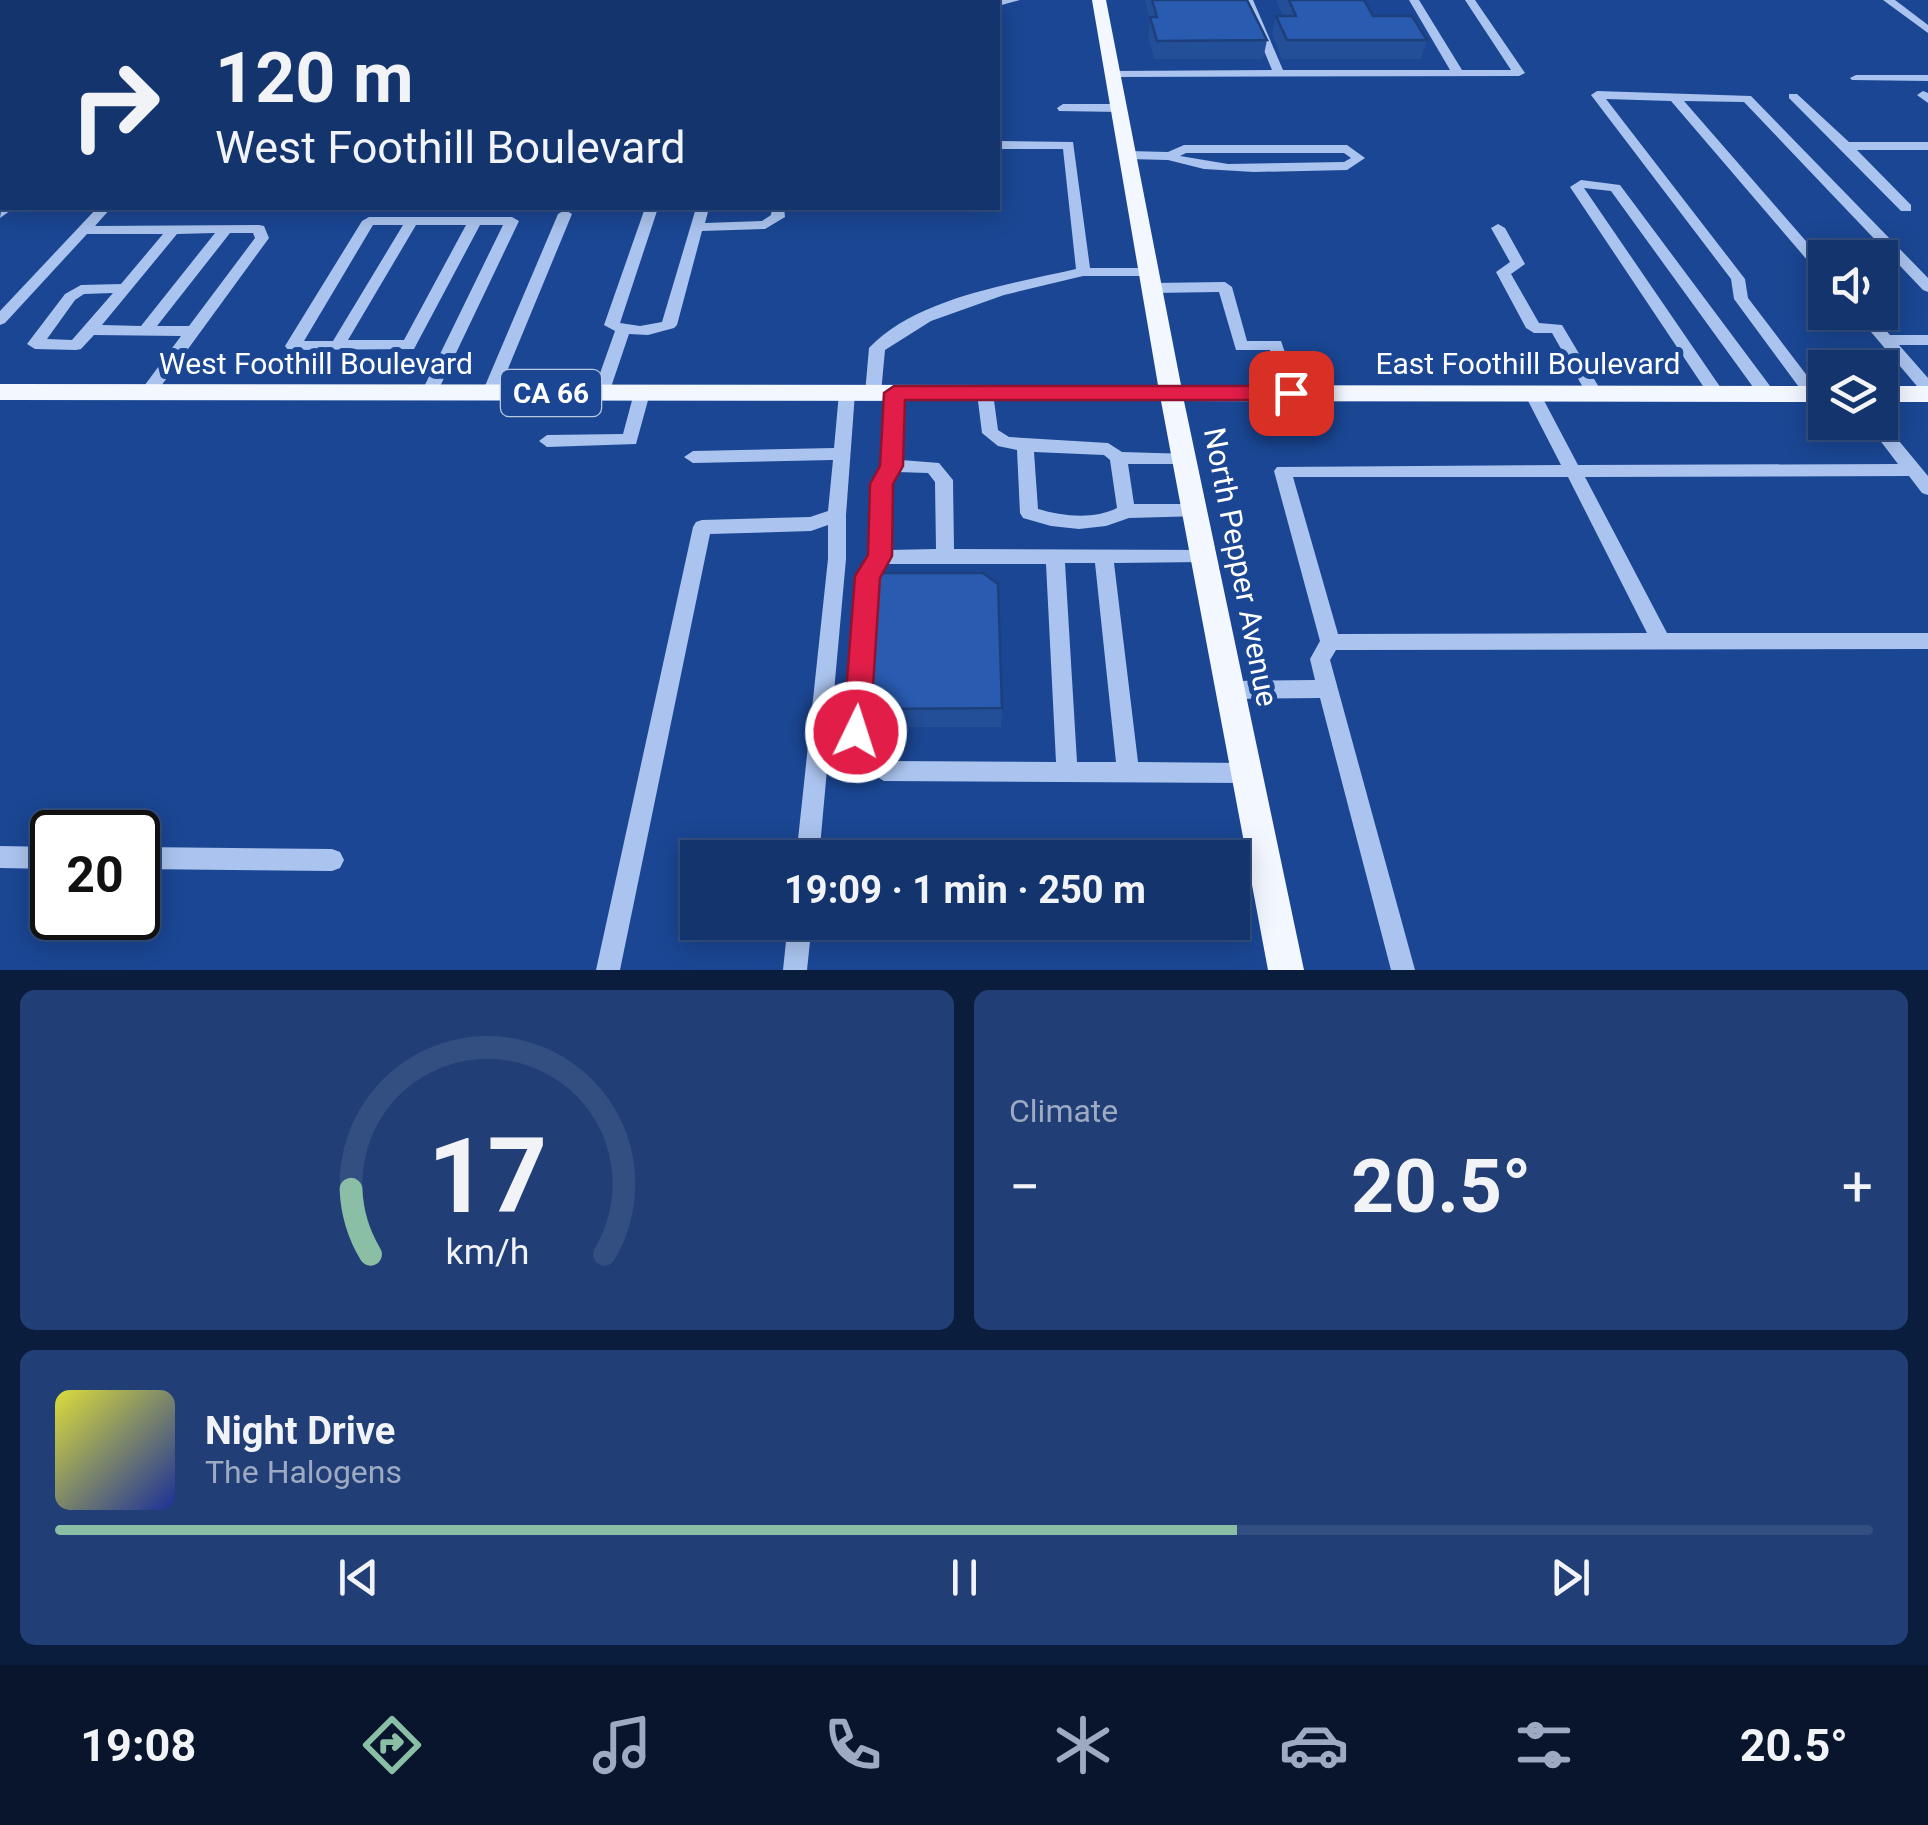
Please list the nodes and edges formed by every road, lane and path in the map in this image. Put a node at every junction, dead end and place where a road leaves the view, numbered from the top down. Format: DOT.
graph roads {
  1 [pos="1099,0"];
  2 [pos="1248,0"];
  3 [pos="1414,0"];
  4 [pos="1470,0"];
  5 [pos="1888,0"];
  6 [pos="1928,30"];
  7 [pos="1112,74"];
  8 [pos="1278,74"];
  9 [pos="1453,74"];
  10 [pos="1856,78"];
  11 [pos="1928,78"];
  12 [pos="1792,96"];
  13 [pos="1675,98"];
  14 [pos="1063,108"];
  15 [pos="1119,108"];
  16 [pos="1000,144"];
  17 [pos="1846,146"];
  18 [pos="1928,146"];
  19 [pos="1128,155"];
  20 [pos="1170,156"];
  21 [pos="1906,208"];
  22 [pos="102,210"];
  23 [pos="651,210"];
  24 [pos="701,210"];
  25 [pos="778,210"];
  26 [pos="565,214"];
  27 [pos="412,221"];
  28 [pos="475,221"];
  29 [pos="696,227"];
  30 [pos="1498,228"];
  31 [pos="83,230"];
  32 [pos="173,230"];
  33 [pos="225,230"];
  34 [pos="1808,252"];
  35 [pos="1083,272"];
  36 [pos="1151,280"];
  37 [pos="1928,287"];
  38 [pos="124,288"];
  39 [pos="0,320"];
  40 [pos="90,330"];
  41 [pos="146,330"];
  42 [pos="192,330"];
  43 [pos="624,330"];
  44 [pos="1877,330"];
  45 [pos="1886,340"];
  46 [pos="1928,340"];
  47 [pos="338,345"];
  48 [pos="1808,381"];
  49 [pos="1928,391"];
  50 [pos="0,392"];
  51 [pos="147,392"];
  52 [pos="429,392"];
  53 [pos="490,393"];
  54 [pos="601,393"];
  55 [pos="642,393"];
  56 [pos="847,393"];
  57 [pos="884,393"];
  58 [pos="985,393"];
  59 [pos="1171,393"];
  60 [pos="1291,393"];
  61 [pos="1532,393"];
  62 [pos="1898,393"];
  63 [pos="1595,394"];
  64 [pos="1716,394"];
  65 [pos="1767,394"];
  66 [pos="1808,394"];
  67 [pos="1889,440"];
  68 [pos="548,441"];
  69 [pos="1025,446"];
  70 [pos="840,454"];
  71 [pos="693,456"];
  72 [pos="1118,458"];
  73 [pos="1184,458"];
  74 [pos="892,466"];
  75 [pos="1573,470"];
  76 [pos="1913,470"];
  77 [pos="1928,488"];
  78 [pos="1126,511"];
  79 [pos="1195,511"];
  80 [pos="837,514"];
  81 [pos="1204,555"];
  82 [pos="880,556"];
  83 [pos="945,556"];
  84 [pos="1055,556"];
  85 [pos="1104,556"];
  86 [pos="1928,640"];
  87 [pos="1661,641"];
  88 [pos="1330,642"];
  89 [pos="1328,689"];
  90 [pos="1230,690"];
  91 [pos="1246,772"];
  92 [pos="1067,773"];
  93 [pos="1128,773"];
  94 [pos="808,840"];
  95 [pos="0,857"];
  96 [pos="30,858"];
  97 [pos="160,858"];
  98 [pos="332,860"];
  99 [pos="798,940"];
  100 [pos="608,970"];
  101 [pos="795,970"];
  102 [pos="1286,970"];
  103 [pos="1402,970"];
  1 -- 7 [label="main road, North Pepper Avenue"];
  2 -- 8 [label="street"];
  3 -- 9 [label="street"];
  4 -- 9 [label="street"];
  5 -- 6 [label="street"];
  7 -- 8 [label="street"];
  7 -- 15 [label="main road, North Pepper Avenue"];
  8 -- 9 [label="street"];
  10 -- 11 [label="street"];
  12 -- 17 [label="street"];
  13 -- 34 [label="street"];
  13 -- 37 [label="street"];
  13 -- 48 [label="street"];
  14 -- 15 [label="street"];
  15 -- 19 [label="main road, North Pepper Avenue"];
  16 -- 35 [label="street"];
  17 -- 18 [label="street"];
  17 -- 21 [label="street"];
  19 -- 20 [label="street"];
  19 -- 36 [label="main road, North Pepper Avenue"];
  20 -- 20 [label="street"];
  22 -- 31 [label="street"];
  23 -- 43 [label="street"];
  24 -- 29 [label="street"];
  25 -- 29 [label="street"];
  26 -- 53 [label="street"];
  27 -- 28 [label="street"];
  27 -- 47 [label="street"];
  27 -- 47 [label="street"];
  28 -- 47 [label="street"];
  28 -- 52 [label="street"];
  29 -- 43 [label="street"];
  30 -- 63 [label="street"];
  31 -- 32 [label="street"];
  31 -- 39 [label="street"];
  32 -- 33 [label="street"];
  32 -- 38 [label="street"];
  33 -- 41 [label="street"];
  33 -- 42 [label="street"];
  35 -- 36 [label="street"];
  35 -- 57 [label="street"];
  36 -- 59 [label="main road, North Pepper Avenue"];
  36 -- 60 [label="street"];
  38 -- 40 [label="street"];
  38 -- 40 [label="street"];
  40 -- 41 [label="street"];
  41 -- 42 [label="street"];
  42 -- 51 [label="street"];
  43 -- 54 [label="street"];
  44 -- 45 [label="street"];
  45 -- 46 [label="street"];
  45 -- 49 [label="street"];
  49 -- 62 [label="main road"];
  50 -- 51 [label="main road, West Foothill Boulevard / CA 66"];
  51 -- 52 [label="main road, West Foothill Boulevard / CA 66"];
  52 -- 53 [label="main road, West Foothill Boulevard / CA 66"];
  53 -- 54 [label="main road, West Foothill Boulevard / CA 66"];
  54 -- 55 [label="main road, West Foothill Boulevard / CA 66"];
  55 -- 56 [label="main road, West Foothill Boulevard / CA 66"];
  55 -- 68 [label="street"];
  56 -- 57 [label="main road, West Foothill Boulevard / CA 66"];
  56 -- 70 [label="street"];
  57 -- 58 [label="main road, West Foothill Boulevard / CA 66"];
  57 -- 74 [label="street"];
  58 -- 59 [label="main road, West Foothill Boulevard / CA 66"];
  58 -- 69 [label="street"];
  59 -- 60 [label="main road, East Foothill Boulevard"];
  59 -- 73 [label="main road, North Pepper Avenue"];
  60 -- 61 [label="main road, East Foothill Boulevard"];
  61 -- 63 [label="main road, East Foothill Boulevard"];
  61 -- 75 [label="street"];
  63 -- 64 [label="main road, East Foothill Boulevard"];
  64 -- 65 [label="main road, East Foothill Boulevard"];
  64 -- 65 [label="street"];
  65 -- 66 [label="main road, East Foothill Boulevard"];
  67 -- 76 [label="street"];
  69 -- 72 [label="street"];
  69 -- 78 [label="street"];
  70 -- 71 [label="street"];
  70 -- 80 [label="street"];
  72 -- 73 [label="street"];
  72 -- 78 [label="street"];
  73 -- 79 [label="main road, North Pepper Avenue"];
  74 -- 82 [label="street"];
  74 -- 83 [label="street"];
  75 -- 76 [label="street"];
  75 -- 87 [label="street"];
  75 -- 88 [label="street"];
  76 -- 77 [label="street"];
  78 -- 79 [label="street"];
  79 -- 81 [label="main road, North Pepper Avenue"];
  80 -- 94 [label="street"];
  80 -- 100 [label="street"];
  81 -- 85 [label="street"];
  81 -- 90 [label="main road, North Pepper Avenue"];
  82 -- 83 [label="street"];
  82 -- 92 [label="street"];
  83 -- 84 [label="street"];
  84 -- 85 [label="street"];
  84 -- 92 [label="street"];
  85 -- 93 [label="street"];
  86 -- 87 [label="street"];
  87 -- 88 [label="street"];
  88 -- 89 [label="street"];
  89 -- 90 [label="street"];
  89 -- 103 [label="street"];
  90 -- 91 [label="main road, North Pepper Avenue"];
  91 -- 93 [label="street"];
  91 -- 102 [label="main road, North Pepper Avenue"];
  92 -- 93 [label="street"];
  95 -- 96 [label="street"];
  97 -- 98 [label="street"];
  99 -- 101 [label="street"];
}
